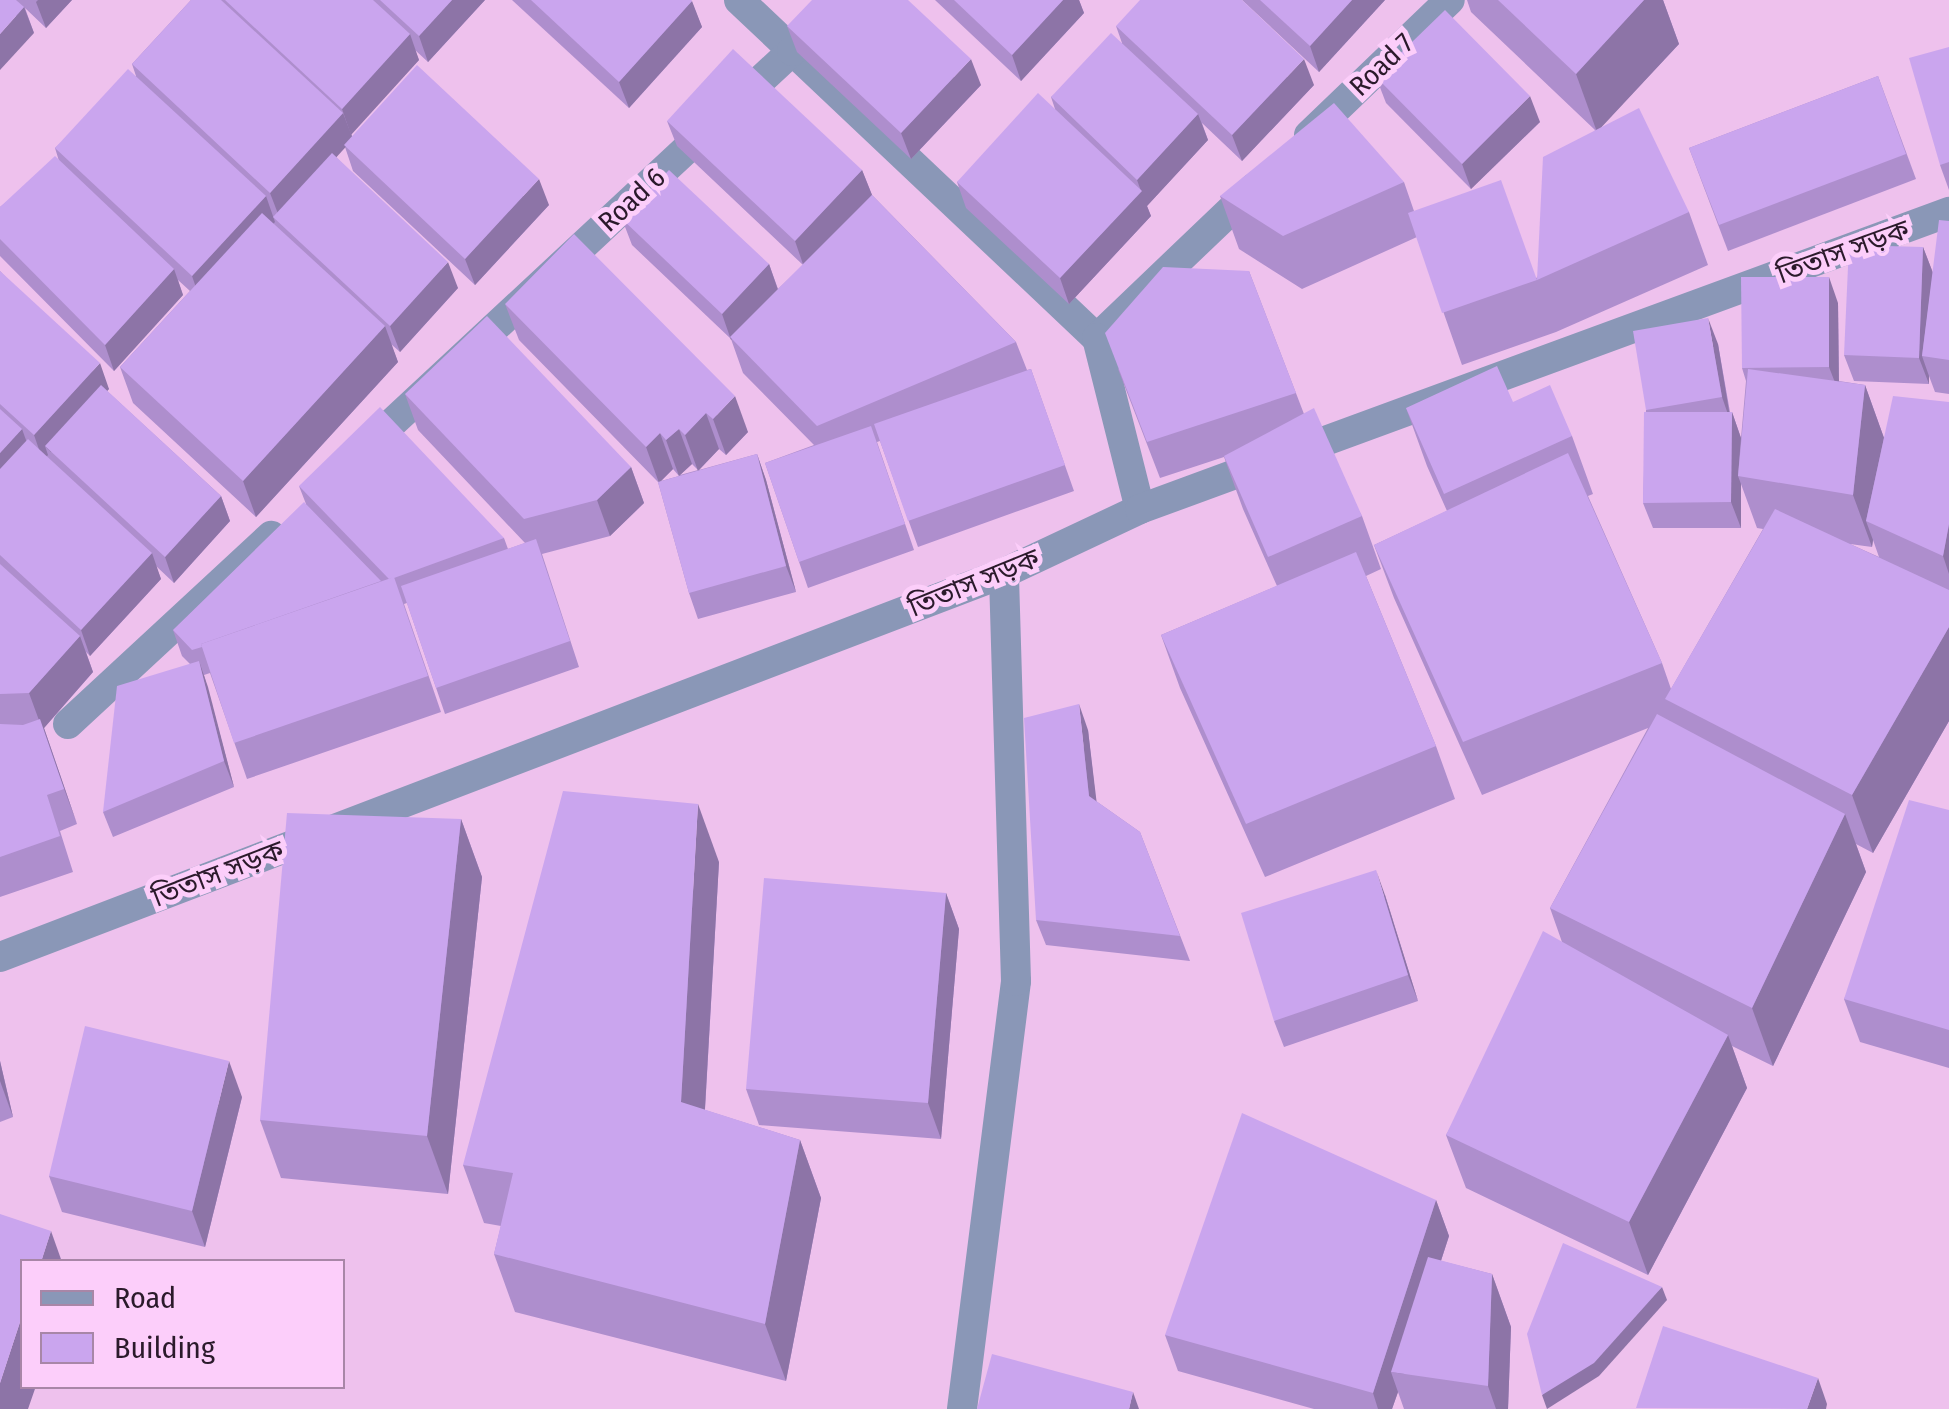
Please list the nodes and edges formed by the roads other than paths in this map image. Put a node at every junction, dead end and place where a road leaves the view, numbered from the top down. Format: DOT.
graph roads {
  1 [pos="739,0"];
  2 [pos="841,0"];
  3 [pos="1450,0"];
  4 [pos="792,52"];
  5 [pos="1949,212"];
  6 [pos="1098,338"];
  7 [pos="343,469"];
  8 [pos="300,509"];
  9 [pos="1140,509"];
  10 [pos="1004,573"];
  11 [pos="68,724"];
  12 [pos="0,957"];
  13 [pos="962,1409"];
  1 -- 4 [label="street"];
  2 -- 4 [label="street, Road 6"];
  3 -- 6 [label="street, Road 7"];
  4 -- 6 [label="street"];
  4 -- 7 [label="street, Road 6"];
  5 -- 9 [label="street, তিতাস সড়ক"];
  6 -- 9 [label="street"];
  8 -- 11 [label="street"];
  9 -- 10 [label="street, তিতাস সড়ক"];
  10 -- 12 [label="street, তিতাস সড়ক"];
  10 -- 13 [label="street"];
}
